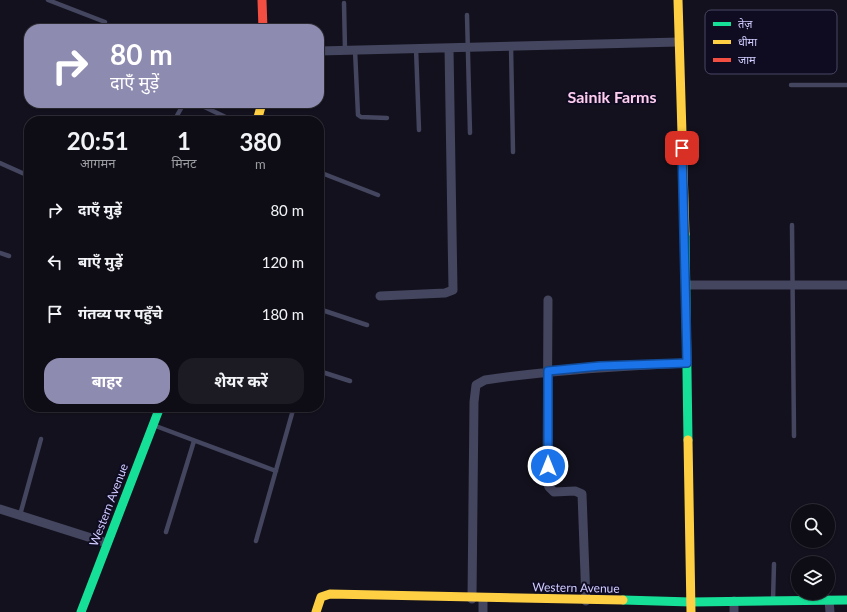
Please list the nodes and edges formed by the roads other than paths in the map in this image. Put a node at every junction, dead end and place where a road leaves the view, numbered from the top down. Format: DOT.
graph roads {
  1 [pos="48,0"];
  2 [pos="262,0"];
  3 [pos="678,0"];
  4 [pos="344,3"];
  5 [pos="467,14"];
  6 [pos="105,22"];
  7 [pos="263,24"];
  8 [pos="679,42"];
  9 [pos="511,46"];
  10 [pos="468,47"];
  11 [pos="416,48"];
  12 [pos="449,48"];
  13 [pos="345,50"];
  14 [pos="355,50"];
  15 [pos="324,51"];
  16 [pos="791,85"];
  17 [pos="847,85"];
  18 [pos="207,108"];
  19 [pos="223,116"];
  20 [pos="387,118"];
  21 [pos="419,130"];
  22 [pos="470,134"];
  23 [pos="513,152"];
  24 [pos="0,163"];
  25 [pos="24,174"];
  26 [pos="324,174"];
  27 [pos="378,195"];
  28 [pos="792,225"];
  29 [pos="0,253"];
  30 [pos="8,256"];
  31 [pos="686,285"];
  32 [pos="793,285"];
  33 [pos="847,285"];
  34 [pos="380,296"];
  35 [pos="548,300"];
  36 [pos="324,311"];
  37 [pos="367,325"];
  38 [pos="687,363"];
  39 [pos="548,371"];
  40 [pos="324,373"];
  41 [pos="350,381"];
  42 [pos="158,412"];
  43 [pos="292,412"];
  44 [pos="153,425"];
  45 [pos="794,436"];
  46 [pos="41,439"];
  47 [pos="194,441"];
  48 [pos="276,471"];
  49 [pos="0,509"];
  50 [pos="20,515"];
  51 [pos="166,532"];
  52 [pos="256,541"];
  53 [pos="107,543"];
  54 [pos="774,564"];
  55 [pos="472,599"];
  56 [pos="482,599"];
  57 [pos="586,600"];
  58 [pos="734,600"];
  59 [pos="773,600"];
  60 [pos="791,600"];
  61 [pos="830,600"];
  62 [pos="835,600"];
  63 [pos="847,600"];
  64 [pos="691,602"];
  65 [pos="81,612"];
  66 [pos="316,612"];
  67 [pos="482,612"];
  68 [pos="691,612"];
  69 [pos="734,612"];
  70 [pos="830,612"];
  1 -- 6 [label="lane"];
  2 -- 7 [label="street"];
  3 -- 8 [label="street"];
  4 -- 13 [label="lane"];
  5 -- 10 [label="lane"];
  8 -- 9 [label="street"];
  8 -- 31 [label="street"];
  9 -- 10 [label="street"];
  9 -- 23 [label="lane"];
  10 -- 12 [label="street"];
  10 -- 22 [label="lane"];
  11 -- 12 [label="street"];
  11 -- 14 [label="street"];
  11 -- 21 [label="lane"];
  12 -- 34 [label="street"];
  13 -- 14 [label="street"];
  13 -- 15 [label="street"];
  14 -- 20 [label="lane"];
  16 -- 17 [label="lane"];
  18 -- 19 [label="lane"];
  24 -- 25 [label="lane"];
  26 -- 27 [label="lane"];
  28 -- 32 [label="lane"];
  29 -- 30 [label="lane"];
  31 -- 32 [label="street"];
  31 -- 38 [label="street"];
  32 -- 33 [label="street"];
  32 -- 45 [label="lane"];
  35 -- 39 [label="street"];
  36 -- 37 [label="lane"];
  38 -- 39 [label="street"];
  38 -- 64 [label="street"];
  39 -- 55 [label="street"];
  39 -- 57 [label="street"];
  40 -- 41 [label="lane"];
  42 -- 44 [label="street, Western Avenue"];
  43 -- 48 [label="lane"];
  44 -- 47 [label="lane"];
  44 -- 53 [label="street, Western Avenue"];
  46 -- 50 [label="lane"];
  47 -- 48 [label="lane"];
  47 -- 51 [label="lane"];
  48 -- 52 [label="lane"];
  49 -- 50 [label="street"];
  50 -- 53 [label="street"];
  53 -- 65 [label="street, Western Avenue"];
  54 -- 59 [label="lane"];
  55 -- 56 [label="street, Western Avenue"];
  55 -- 66 [label="street, Western Avenue"];
  56 -- 57 [label="street, Western Avenue"];
  56 -- 67 [label="street"];
  57 -- 64 [label="street, Western Avenue"];
  58 -- 59 [label="street, Western Avenue"];
  58 -- 64 [label="street, Western Avenue"];
  58 -- 69 [label="street"];
  59 -- 60 [label="street, Western Avenue"];
  61 -- 70 [label="street"];
  62 -- 63 [label="street, Western Avenue"];
  64 -- 68 [label="street"];
}
